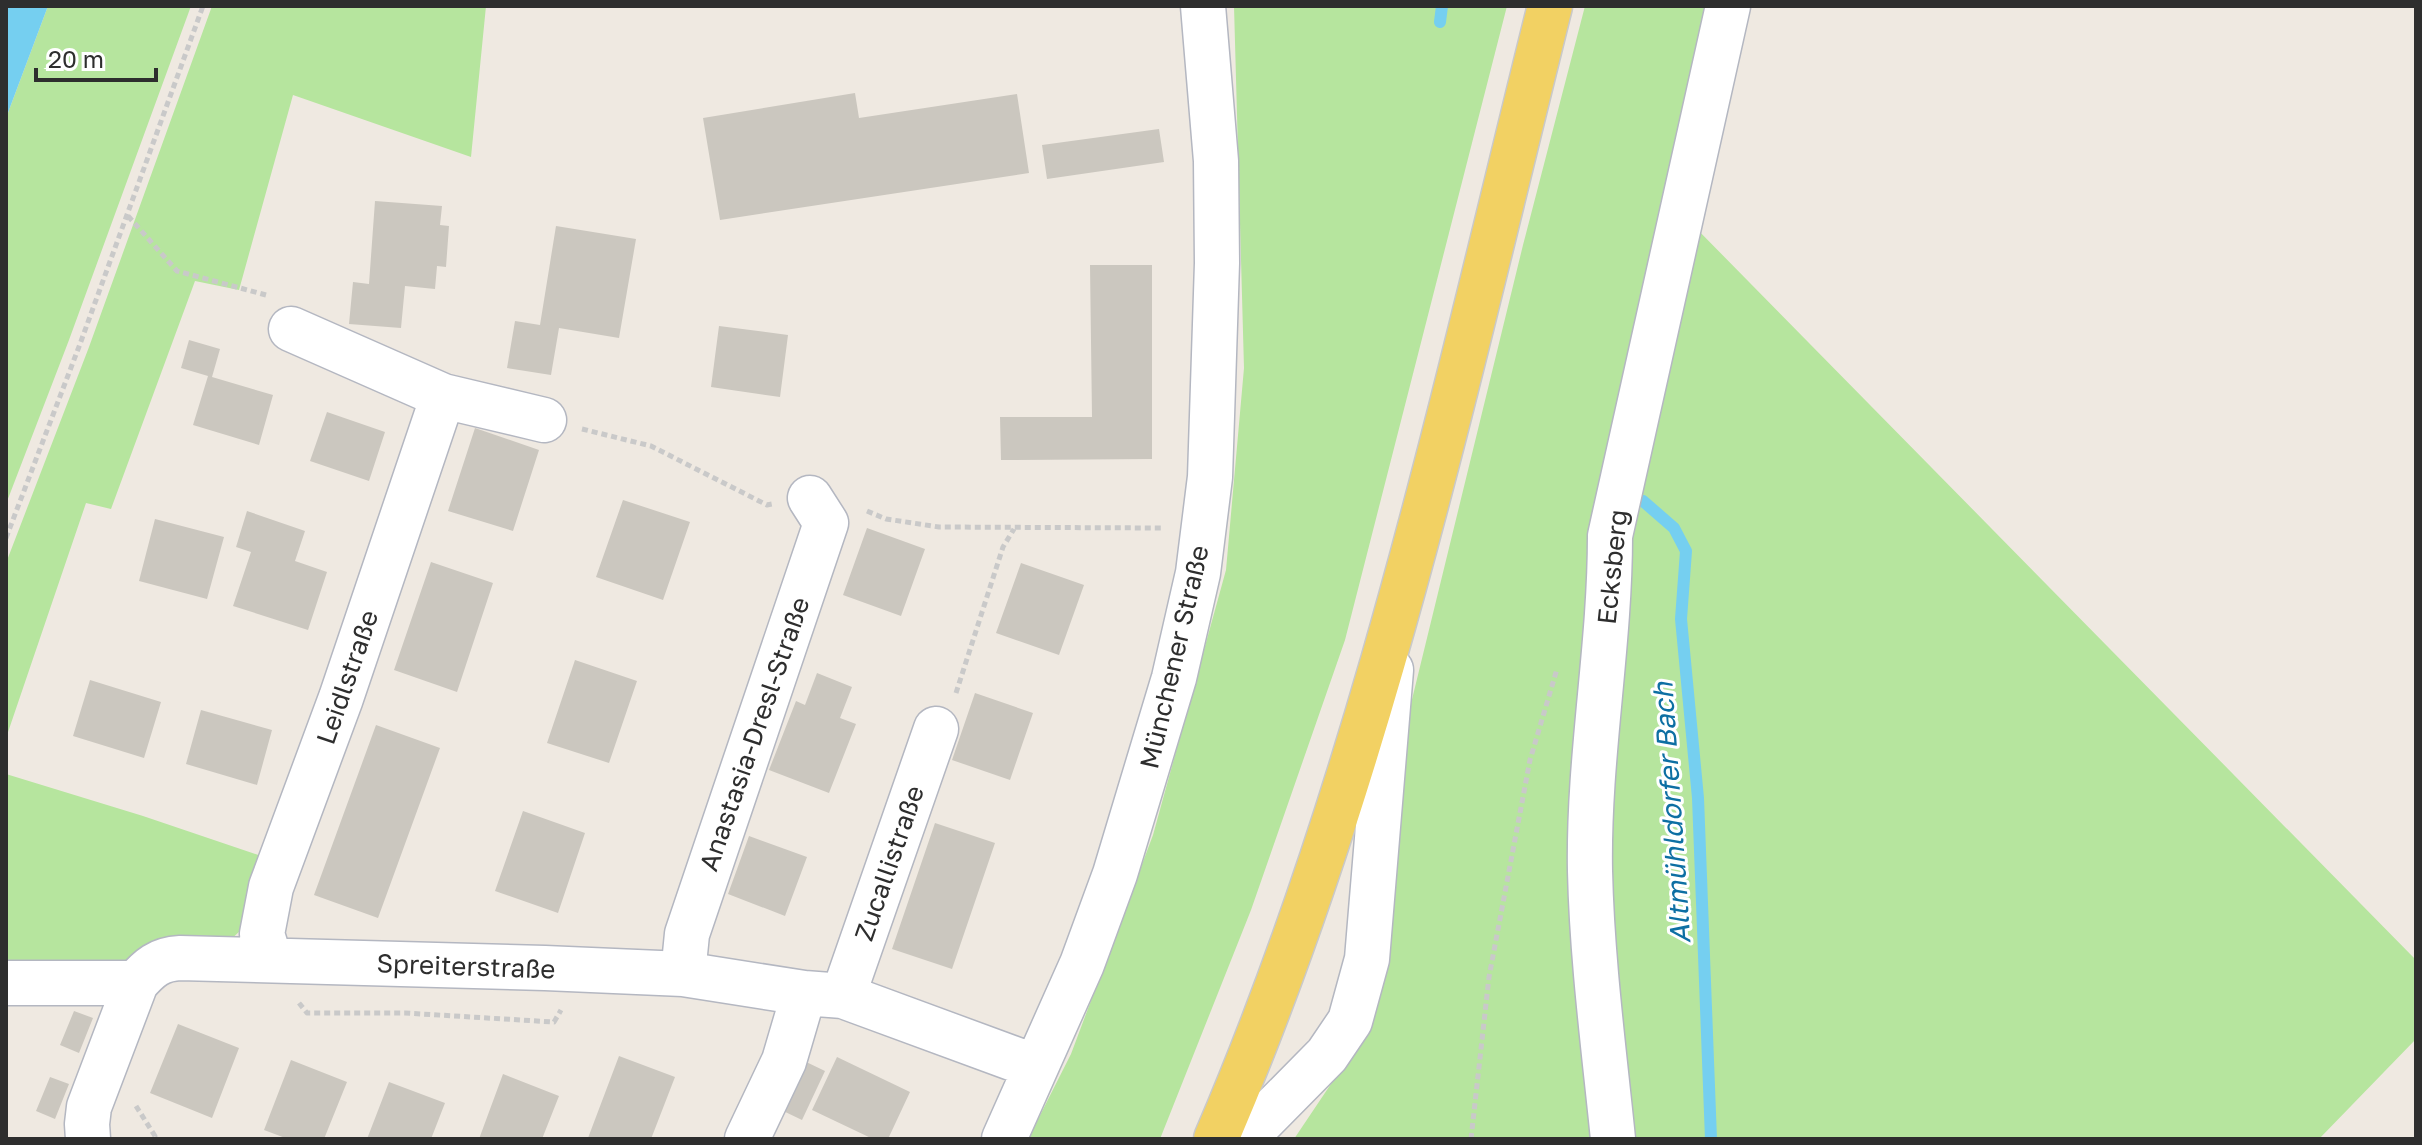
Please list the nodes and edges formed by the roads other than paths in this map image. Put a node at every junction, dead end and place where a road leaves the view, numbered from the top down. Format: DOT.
graph roads {
  1 [pos="1203,6"];
  2 [pos="1550,6"];
  3 [pos="1728,6"];
  4 [pos="291,329"];
  5 [pos="443,396"];
  6 [pos="544,420"];
  7 [pos="810,498"];
  8 [pos="1395,628"];
  9 [pos="936,729"];
  10 [pos="683,974"];
  11 [pos="280,976"];
  12 [pos="6,983"];
  13 [pos="136,983"];
  14 [pos="823,994"];
  15 [pos="1036,1067"];
  16 [pos="88,1139"];
  17 [pos="747,1139"];
  18 [pos="1004,1139"];
  19 [pos="1216,1139"];
  20 [pos="1244,1139"];
  21 [pos="1613,1139"];
  1 -- 15 [label="street, Münchener Straße"];
  2 -- 8 [label="main road"];
  3 -- 21 [label="street, Ecksberg"];
  4 -- 5 [label="street"];
  5 -- 6 [label="street"];
  5 -- 11 [label="street, Leidlstraße"];
  7 -- 10 [label="street, Anastasia-Dresl-Straße"];
  8 -- 19 [label="main road"];
  8 -- 20 [label="street"];
  9 -- 14 [label="street, Zucallistraße"];
  10 -- 11 [label="street, Spreiterstraße"];
  10 -- 14 [label="street, Spreiterstraße"];
  11 -- 13 [label="street, Spreiterstraße"];
  12 -- 13 [label="street"];
  13 -- 16 [label="street"];
  14 -- 15 [label="street, Spreiterstraße"];
  14 -- 17 [label="street"];
  15 -- 18 [label="street, Münchener Straße"];
}
